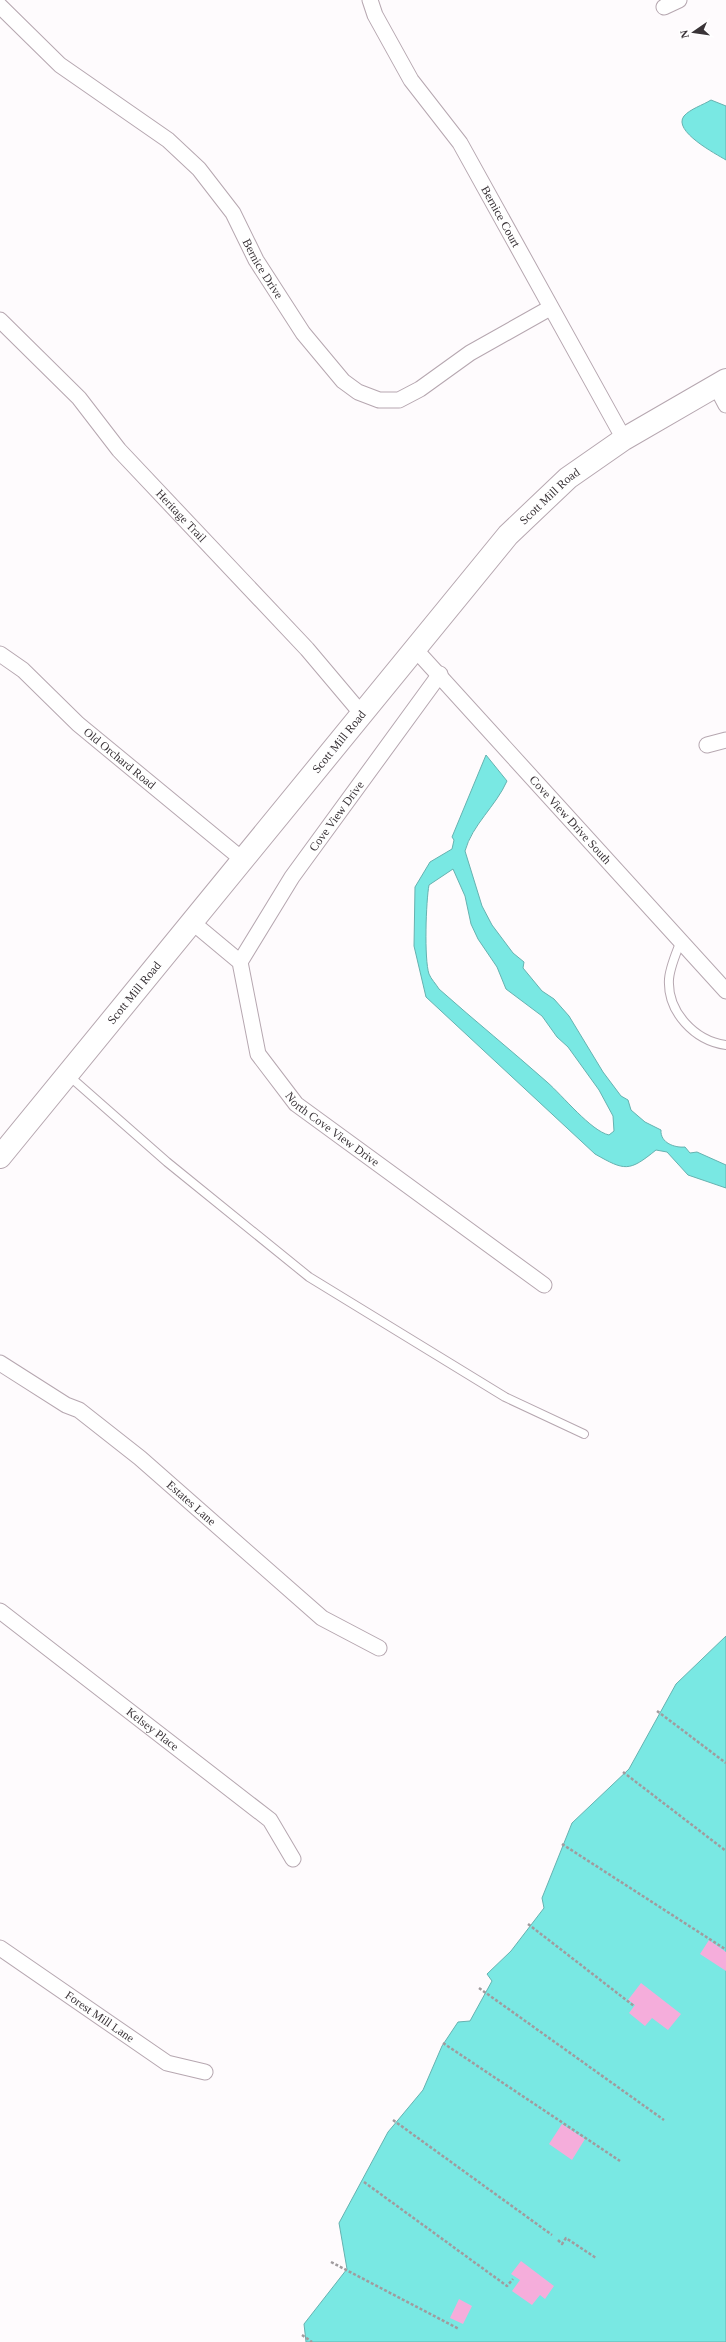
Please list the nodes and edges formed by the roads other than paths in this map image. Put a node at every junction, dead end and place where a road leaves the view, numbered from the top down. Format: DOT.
graph roads {
  1 [pos="370,0"];
  2 [pos="679,0"];
  3 [pos="0,6"];
  4 [pos="664,6"];
  5 [pos="550,308"];
  6 [pos="0,320"];
  7 [pos="723,390"];
  8 [pos="624,439"];
  9 [pos="415,649"];
  10 [pos="0,654"];
  11 [pos="440,674"];
  12 [pos="361,713"];
  13 [pos="726,740"];
  14 [pos="707,745"];
  15 [pos="243,860"];
  16 [pos="192,922"];
  17 [pos="681,941"];
  18 [pos="240,962"];
  19 [pos="726,991"];
  20 [pos="726,1045"];
  21 [pos="68,1075"];
  22 [pos="3,1146"];
  23 [pos="544,1285"];
  24 [pos="0,1363"];
  25 [pos="584,1434"];
  26 [pos="0,1611"];
  27 [pos="379,1648"];
  28 [pos="293,1859"];
  29 [pos="0,1948"];
  30 [pos="205,2072"];
  1 -- 5 [label="street, Bernice Court"];
  2 -- 4 [label="street"];
  3 -- 5 [label="street, Bernice Drive"];
  5 -- 8 [label="street, Bernice Court"];
  6 -- 12 [label="street, Heritage Trail"];
  7 -- 8 [label="street, Scott Mill Road"];
  8 -- 9 [label="street, Scott Mill Road"];
  9 -- 11 [label="street, Cove View Drive South"];
  9 -- 12 [label="street, Scott Mill Road"];
  10 -- 15 [label="street, Old Orchard Road"];
  11 -- 17 [label="street, Cove View Drive South"];
  11 -- 18 [label="street, Cove View Drive"];
  12 -- 15 [label="street, Scott Mill Road"];
  13 -- 14 [label="street"];
  15 -- 16 [label="street, Scott Mill Road"];
  16 -- 18 [label="street"];
  16 -- 21 [label="street, Scott Mill Road"];
  17 -- 19 [label="street, Cove View Drive South"];
  17 -- 20 [label="lane"];
  18 -- 23 [label="street, North Cove View Drive"];
  21 -- 22 [label="street, Scott Mill Road"];
  21 -- 25 [label="lane"];
  24 -- 27 [label="street, Estates Lane"];
  26 -- 28 [label="street, Kelsey Place"];
  29 -- 30 [label="street, Forest Mill Lane"];
}
